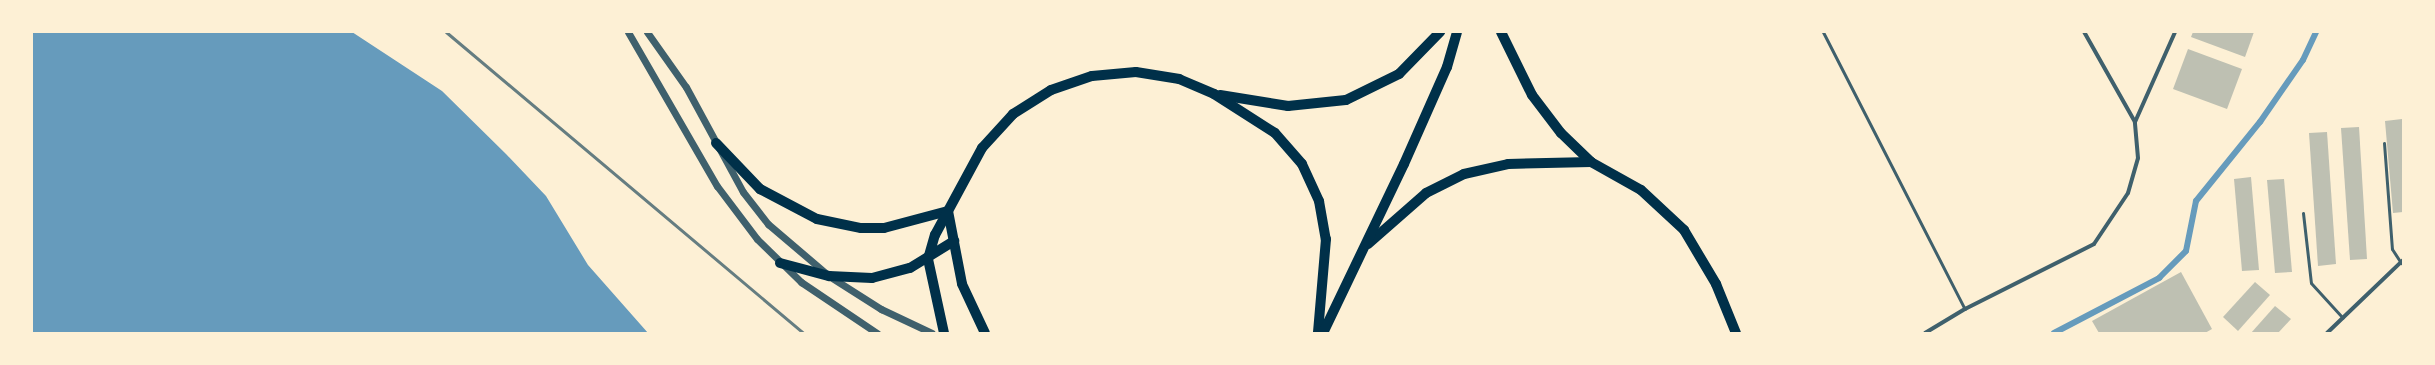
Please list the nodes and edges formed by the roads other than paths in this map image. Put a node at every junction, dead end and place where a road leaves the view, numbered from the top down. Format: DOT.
graph roads {
  1 [pos="628,32"];
  2 [pos="647,32"];
  3 [pos="1440,32"];
  4 [pos="1458,32"];
  5 [pos="1502,32"];
  6 [pos="1823,32"];
  7 [pos="2084,32"];
  8 [pos="2175,32"];
  9 [pos="1214,94"];
  10 [pos="2135,122"];
  11 [pos="716,143"];
  12 [pos="2384,143"];
  13 [pos="1591,162"];
  14 [pos="948,211"];
  15 [pos="2303,213"];
  16 [pos="954,241"];
  17 [pos="1364,248"];
  18 [pos="928,259"];
  19 [pos="2402,262"];
  20 [pos="780,263"];
  21 [pos="829,276"];
  22 [pos="1965,309"];
  23 [pos="2344,319"];
  24 [pos="877,333"];
  25 [pos="932,333"];
  26 [pos="944,333"];
  27 [pos="985,333"];
  28 [pos="1318,333"];
  29 [pos="1323,333"];
  30 [pos="1736,333"];
  31 [pos="1925,333"];
  32 [pos="2327,333"];
  1 -- 20 [label="street"];
  2 -- 11 [label="street"];
  3 -- 9 [label="main road"];
  4 -- 17 [label="main road"];
  5 -- 13 [label="main road"];
  6 -- 22 [label="lane"];
  7 -- 10 [label="street"];
  8 -- 10 [label="street"];
  9 -- 14 [label="main road"];
  9 -- 28 [label="main road"];
  10 -- 22 [label="street"];
  11 -- 14 [label="main road"];
  11 -- 21 [label="street"];
  12 -- 19 [label="lane"];
  13 -- 17 [label="main road"];
  13 -- 30 [label="main road"];
  14 -- 16 [label="main road"];
  14 -- 18 [label="main road"];
  15 -- 23 [label="lane"];
  16 -- 18 [label="main road"];
  16 -- 27 [label="main road"];
  17 -- 29 [label="main road"];
  18 -- 21 [label="main road"];
  18 -- 26 [label="main road"];
  19 -- 23 [label="street"];
  20 -- 21 [label="main road"];
  20 -- 24 [label="street"];
  21 -- 25 [label="street"];
  22 -- 31 [label="street"];
  23 -- 32 [label="street"];
}
